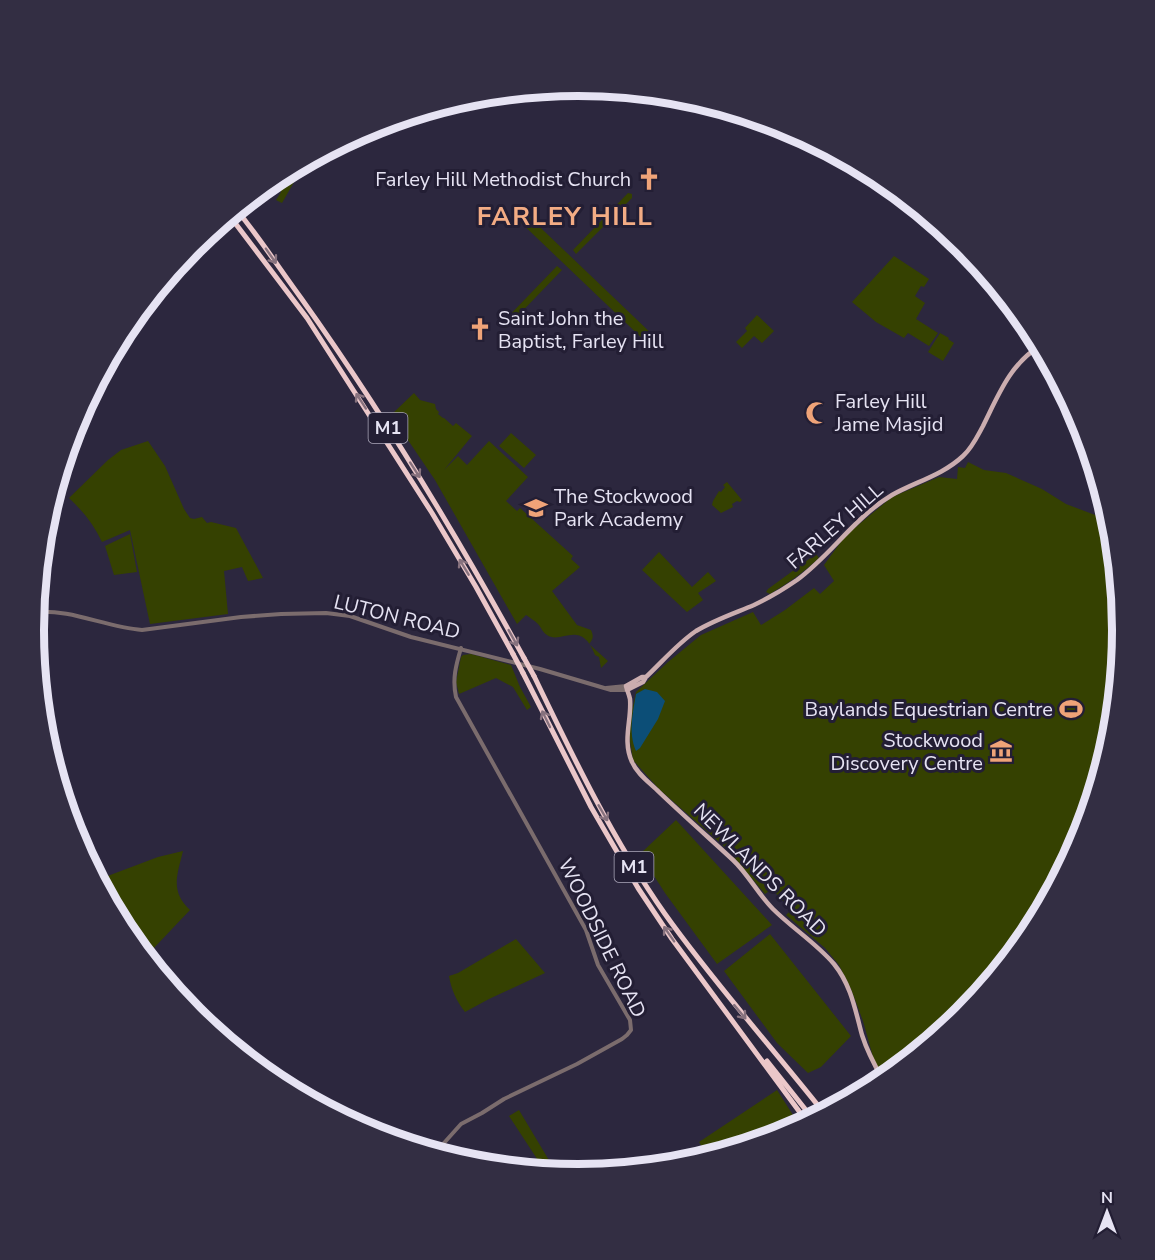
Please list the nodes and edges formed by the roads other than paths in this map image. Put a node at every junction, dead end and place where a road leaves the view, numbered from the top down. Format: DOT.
graph roads {
  1 [pos="241,215"];
  2 [pos="234,221"];
  3 [pos="1033,351"];
  4 [pos="45,611"];
  5 [pos="460,648"];
  6 [pos="646,677"];
  7 [pos="637,686"];
  8 [pos="627,688"];
  9 [pos="630,700"];
  10 [pos="710,989"];
  11 [pos="878,1071"];
  12 [pos="819,1106"];
  13 [pos="807,1112"];
  14 [pos="801,1115"];
  15 [pos="441,1146"];
  1 -- 12 [label="highway, M1, one-way, bridge"];
  10 -- 2 [label="highway, M1, one-way, bridge"];
  3 -- 6 [label="main road, FARLEY HILL"];
  4 -- 5 [label="street, LUTON ROAD"];
  5 -- 8 [label="street, LUTON ROAD"];
  5 -- 15 [label="street, WOODSIDE ROAD"];
  6 -- 7 [label="main road, FARLEY HILL"];
  6 -- 8 [label="main road, FARLEY HILL"];
  7 -- 8 [label="main road, FARLEY HILL"];
  7 -- 9 [label="main road"];
  8 -- 9 [label="main road, NEWLANDS ROAD"];
  9 -- 11 [label="main road, NEWLANDS ROAD"];
  10 -- 13 [label="highway, M1"];
  10 -- 14 [label="highway"];
}
